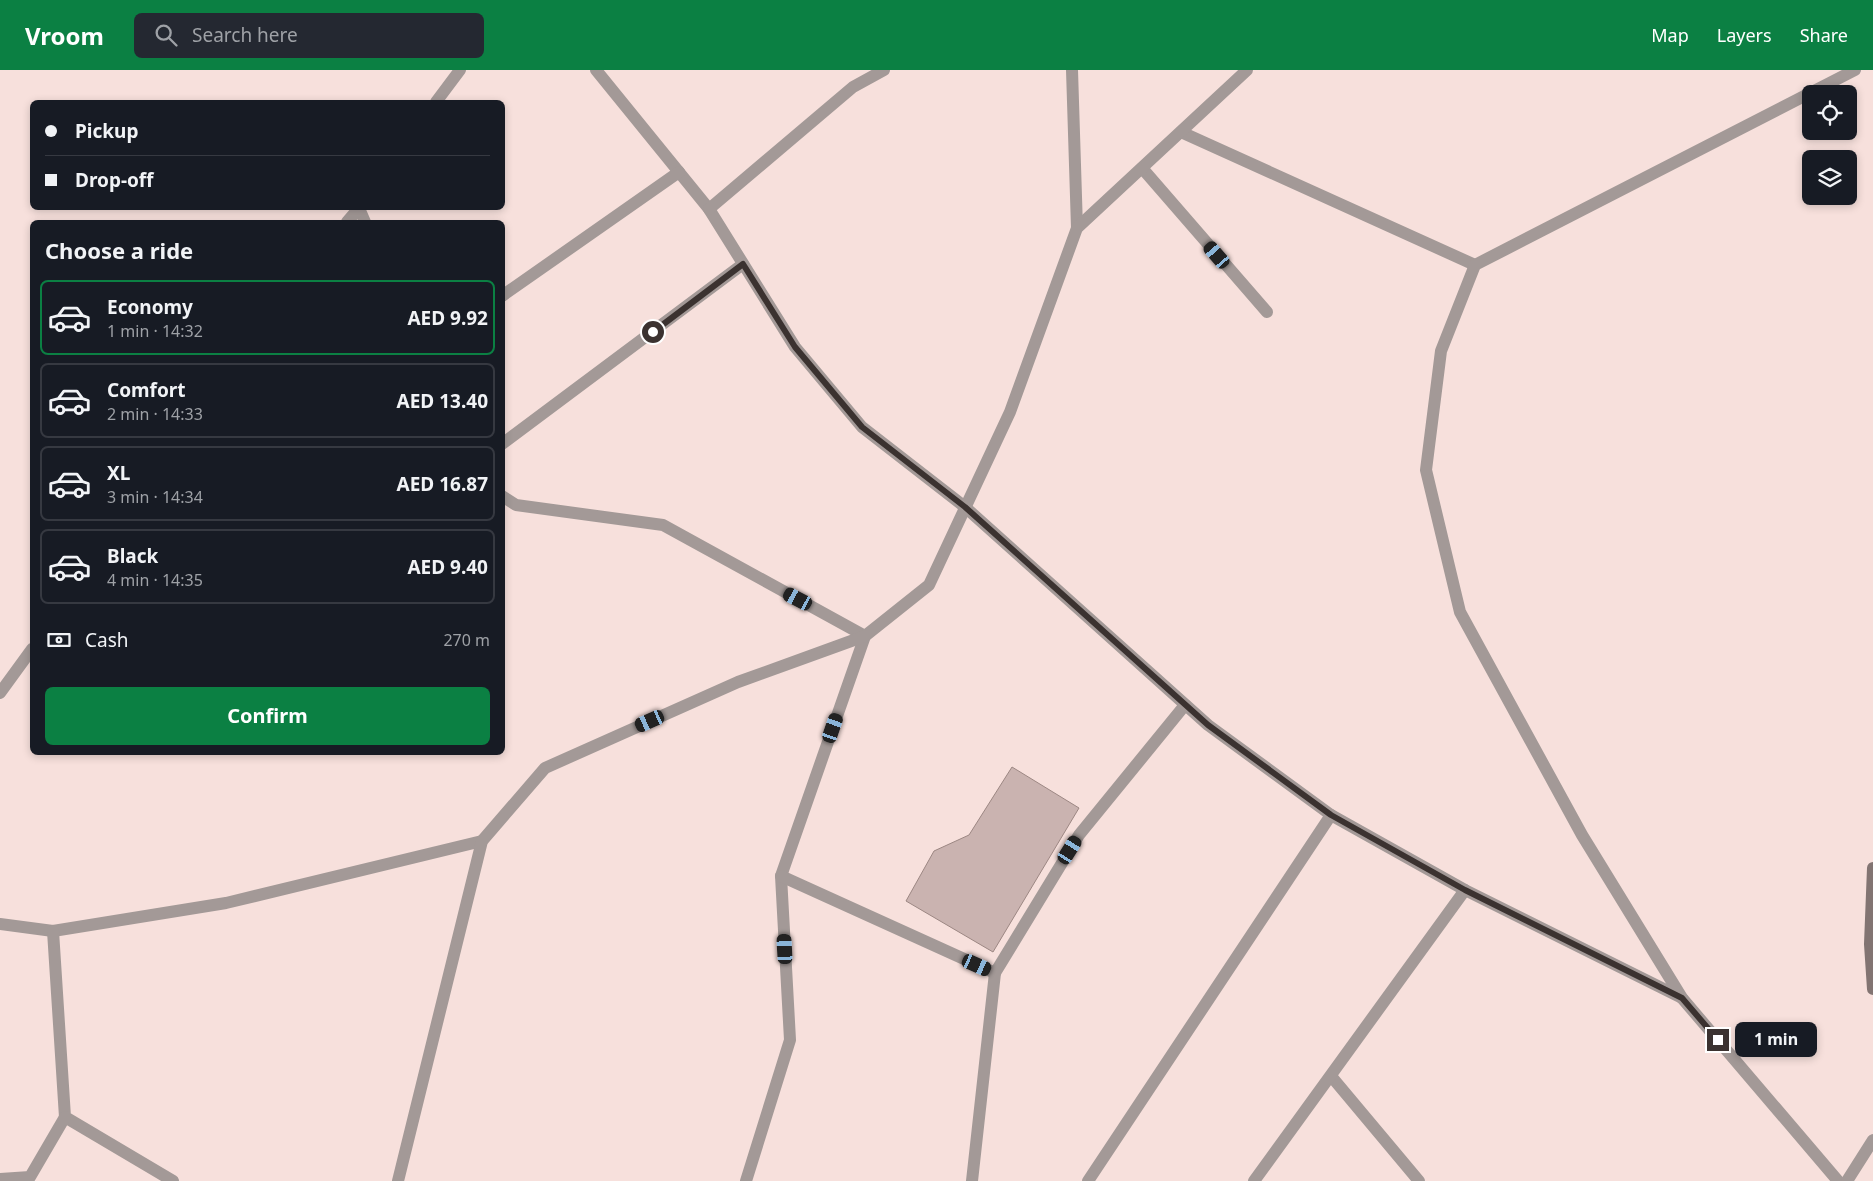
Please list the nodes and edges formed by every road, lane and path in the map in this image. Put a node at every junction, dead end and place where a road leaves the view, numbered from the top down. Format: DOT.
graph roads {
  1 [pos="460,70"];
  2 [pos="596,70"];
  3 [pos="884,70"];
  4 [pos="1072,70"];
  5 [pos="1247,70"];
  6 [pos="1855,70"];
  7 [pos="438,100"];
  8 [pos="1181,132"];
  9 [pos="1142,168"];
  10 [pos="679,172"];
  11 [pos="709,209"];
  12 [pos="357,210"];
  13 [pos="350,220"];
  14 [pos="1077,228"];
  15 [pos="743,264"];
  16 [pos="1475,265"];
  17 [pos="505,294"];
  18 [pos="1267,312"];
  19 [pos="505,442"];
  20 [pos="505,498"];
  21 [pos="965,507"];
  22 [pos="865,636"];
  23 [pos="30,652"];
  24 [pos="0,693"];
  25 [pos="1185,705"];
  26 [pos="1331,815"];
  27 [pos="482,841"];
  28 [pos="1873,868"];
  29 [pos="782,876"];
  30 [pos="1465,890"];
  31 [pos="0,924"];
  32 [pos="53,931"];
  33 [pos="995,973"];
  34 [pos="1873,989"];
  35 [pos="1682,998"];
  36 [pos="1330,1076"];
  37 [pos="65,1117"];
  38 [pos="1873,1140"];
  39 [pos="0,1179"];
  40 [pos="173,1181"];
  41 [pos="398,1181"];
  42 [pos="746,1181"];
  43 [pos="972,1181"];
  44 [pos="1088,1181"];
  45 [pos="1254,1181"];
  46 [pos="1419,1181"];
  47 [pos="1838,1181"];
  48 [pos="1847,1181"];
  1 -- 7 [label="street"];
  2 -- 10 [label="street"];
  3 -- 11 [label="street"];
  4 -- 14 [label="street"];
  5 -- 8 [label="street"];
  6 -- 16 [label="street"];
  8 -- 9 [label="street"];
  8 -- 16 [label="street"];
  9 -- 14 [label="street"];
  9 -- 18 [label="street"];
  10 -- 11 [label="street"];
  10 -- 17 [label="street"];
  11 -- 15 [label="street"];
  12 -- 13 [label="street"];
  14 -- 21 [label="street"];
  15 -- 19 [label="street"];
  15 -- 21 [label="street"];
  16 -- 35 [label="street"];
  20 -- 22 [label="street"];
  21 -- 22 [label="street"];
  21 -- 25 [label="street"];
  22 -- 27 [label="street"];
  22 -- 29 [label="street"];
  23 -- 24 [label="street"];
  25 -- 26 [label="street"];
  25 -- 33 [label="street"];
  26 -- 30 [label="street"];
  26 -- 44 [label="street"];
  27 -- 32 [label="street"];
  27 -- 41 [label="street"];
  28 -- 34 [label="street"];
  29 -- 33 [label="street"];
  29 -- 42 [label="street"];
  30 -- 35 [label="street"];
  30 -- 36 [label="street"];
  31 -- 32 [label="street"];
  32 -- 37 [label="street"];
  33 -- 43 [label="street"];
  35 -- 47 [label="street"];
  36 -- 45 [label="street"];
  36 -- 46 [label="street"];
  37 -- 39 [label="street"];
  37 -- 40 [label="street"];
  38 -- 48 [label="street"];
}
